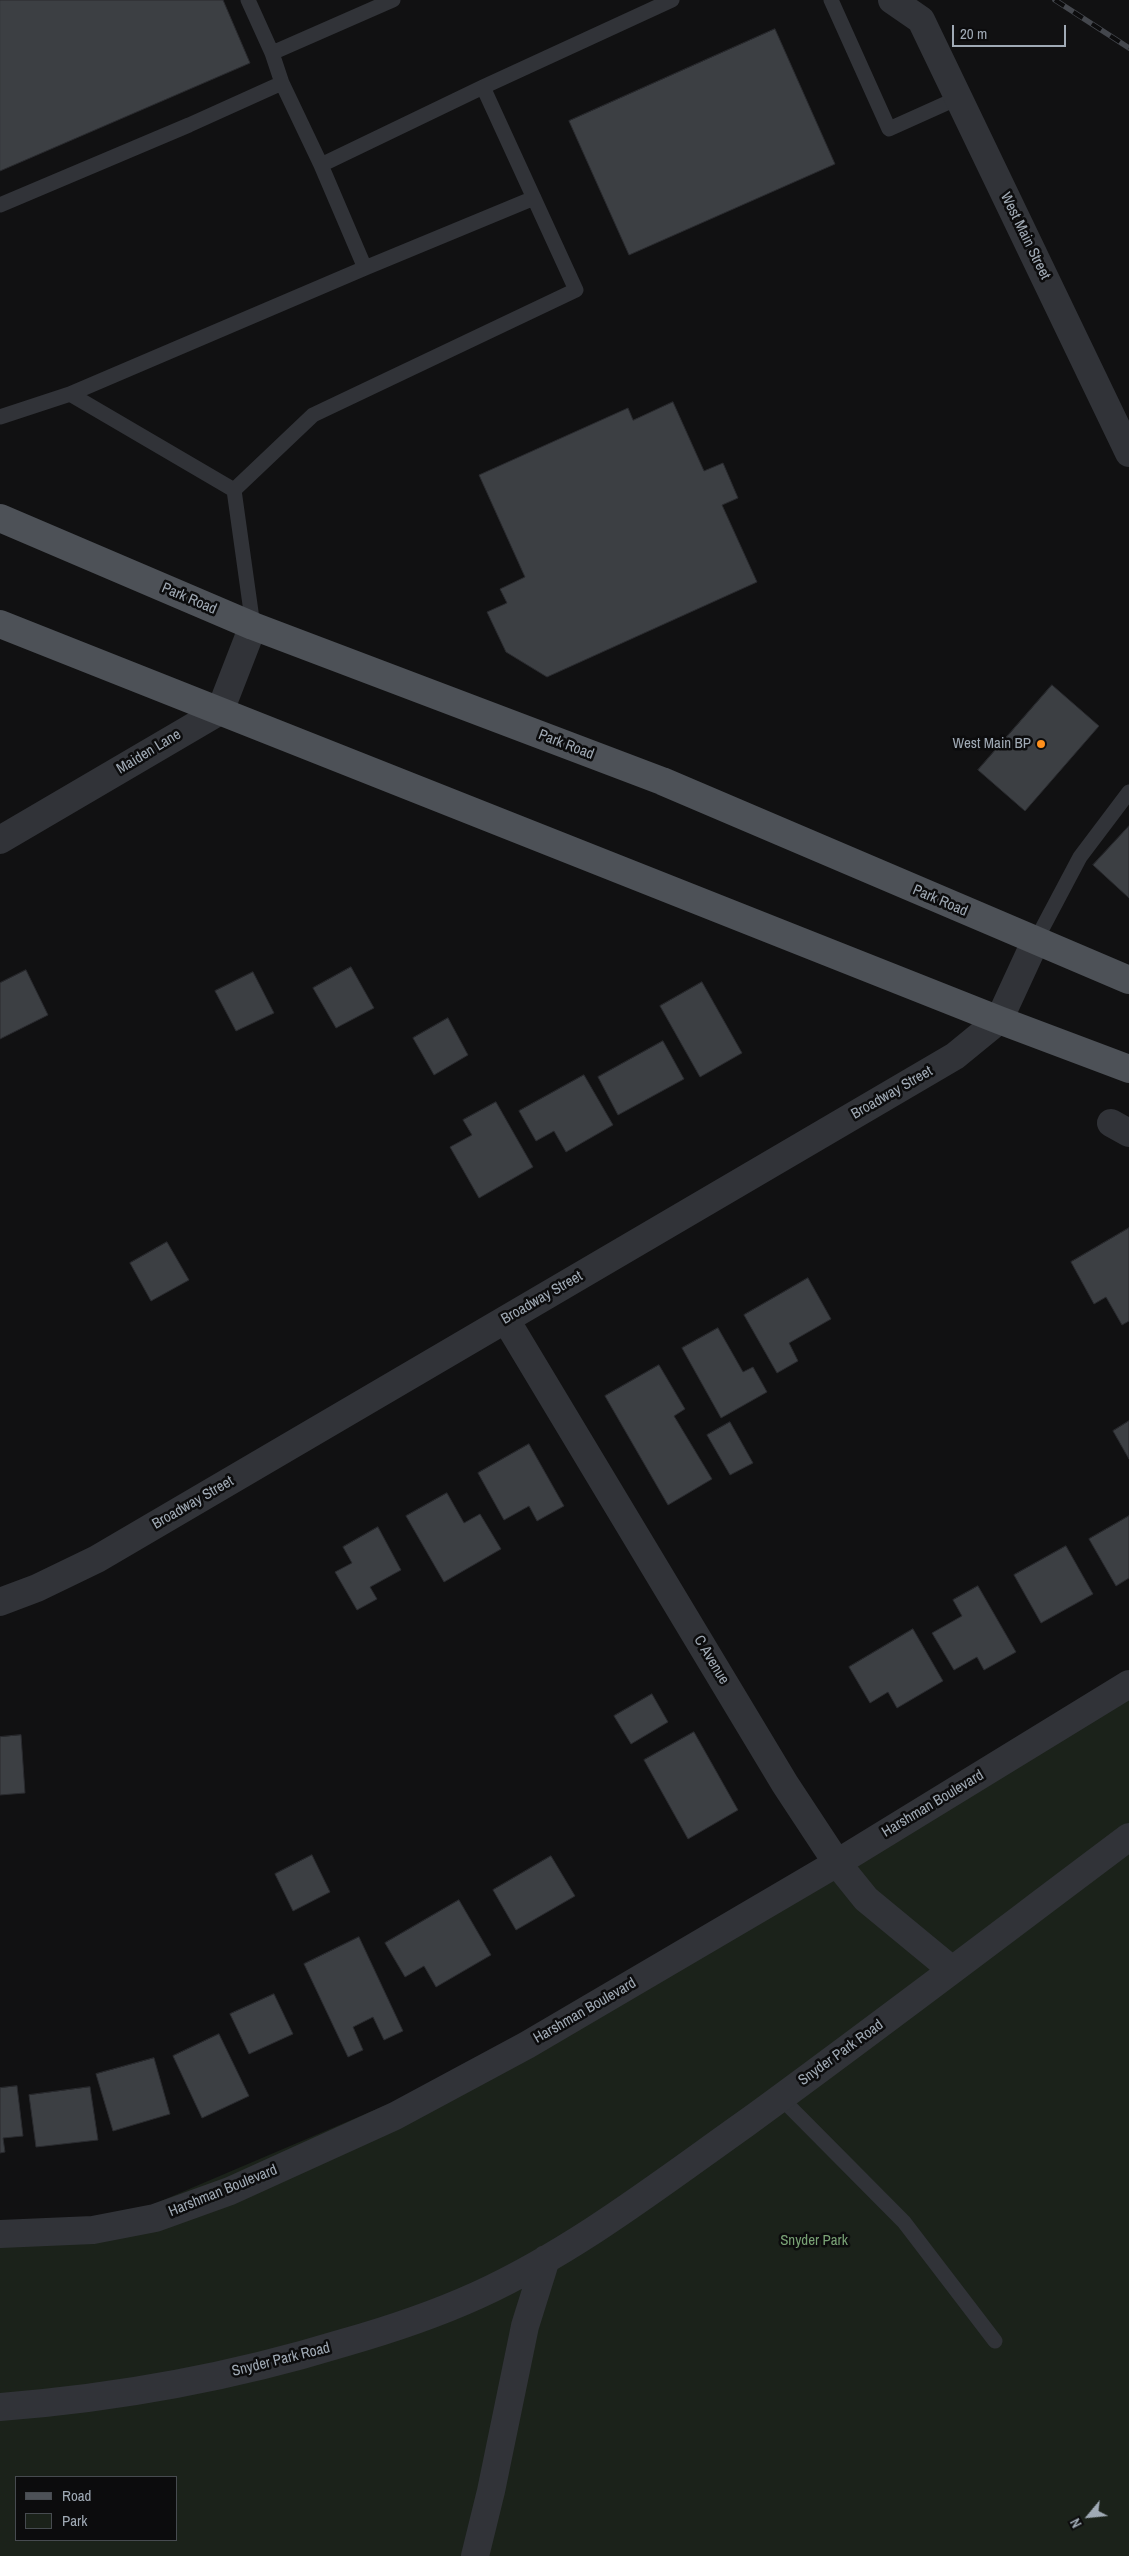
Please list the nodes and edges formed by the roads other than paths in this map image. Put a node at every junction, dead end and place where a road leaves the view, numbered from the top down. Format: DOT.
graph roads {
  1 [pos="248,0"];
  2 [pos="393,0"];
  3 [pos="672,0"];
  4 [pos="831,0"];
  5 [pos="892,0"];
  6 [pos="923,10"];
  7 [pos="272,53"];
  8 [pos="282,83"];
  9 [pos="483,87"];
  10 [pos="958,98"];
  11 [pos="321,166"];
  12 [pos="534,198"];
  13 [pos="0,204"];
  14 [pos="365,268"];
  15 [pos="70,394"];
  16 [pos="0,417"];
  17 [pos="1129,453"];
  18 [pos="234,490"];
  19 [pos="0,518"];
  20 [pos="0,624"];
  21 [pos="253,626"];
  22 [pos="220,710"];
  23 [pos="1129,792"];
  24 [pos="0,840"];
  25 [pos="1035,942"];
  26 [pos="1129,980"];
  27 [pos="999,1020"];
  28 [pos="1129,1069"];
  29 [pos="506,1320"];
  30 [pos="0,1602"];
  31 [pos="1129,1684"];
  32 [pos="1129,1837"];
  33 [pos="837,1863"];
  34 [pos="952,1970"];
  35 [pos="781,2098"];
  36 [pos="0,2234"];
  37 [pos="546,2259"];
  38 [pos="995,2341"];
  39 [pos="0,2407"];
  40 [pos="475,2556"];
  1 -- 7 [label="lane"];
  2 -- 7 [label="lane"];
  3 -- 9 [label="lane"];
  4 -- 10 [label="lane"];
  5 -- 6 [label="street, West Main Street"];
  6 -- 10 [label="street, West Main Street"];
  7 -- 8 [label="lane"];
  8 -- 11 [label="lane"];
  8 -- 13 [label="lane"];
  9 -- 11 [label="lane"];
  9 -- 12 [label="lane"];
  10 -- 17 [label="street, West Main Street"];
  11 -- 14 [label="lane"];
  12 -- 14 [label="lane"];
  12 -- 18 [label="lane"];
  14 -- 15 [label="lane"];
  15 -- 16 [label="lane"];
  15 -- 18 [label="lane"];
  18 -- 21 [label="lane"];
  19 -- 21 [label="main road, Park Road"];
  20 -- 22 [label="main road"];
  21 -- 22 [label="street"];
  21 -- 25 [label="main road, Park Road"];
  22 -- 24 [label="street, Maiden Lane"];
  22 -- 27 [label="main road"];
  23 -- 25 [label="lane"];
  25 -- 26 [label="main road, Park Road"];
  25 -- 27 [label="street, Broadway Street"];
  27 -- 28 [label="main road"];
  27 -- 29 [label="street, Broadway Street"];
  29 -- 30 [label="street, Broadway Street"];
  29 -- 33 [label="street, C Avenue"];
  31 -- 33 [label="street, Harshman Boulevard"];
  32 -- 34 [label="street, Snyder Park Road"];
  33 -- 34 [label="street, C Avenue"];
  33 -- 36 [label="street, Harshman Boulevard"];
  34 -- 35 [label="street, Snyder Park Road"];
  35 -- 37 [label="street, Snyder Park Road"];
  35 -- 38 [label="lane"];
  37 -- 39 [label="street, Snyder Park Road"];
  37 -- 40 [label="street"];
}
